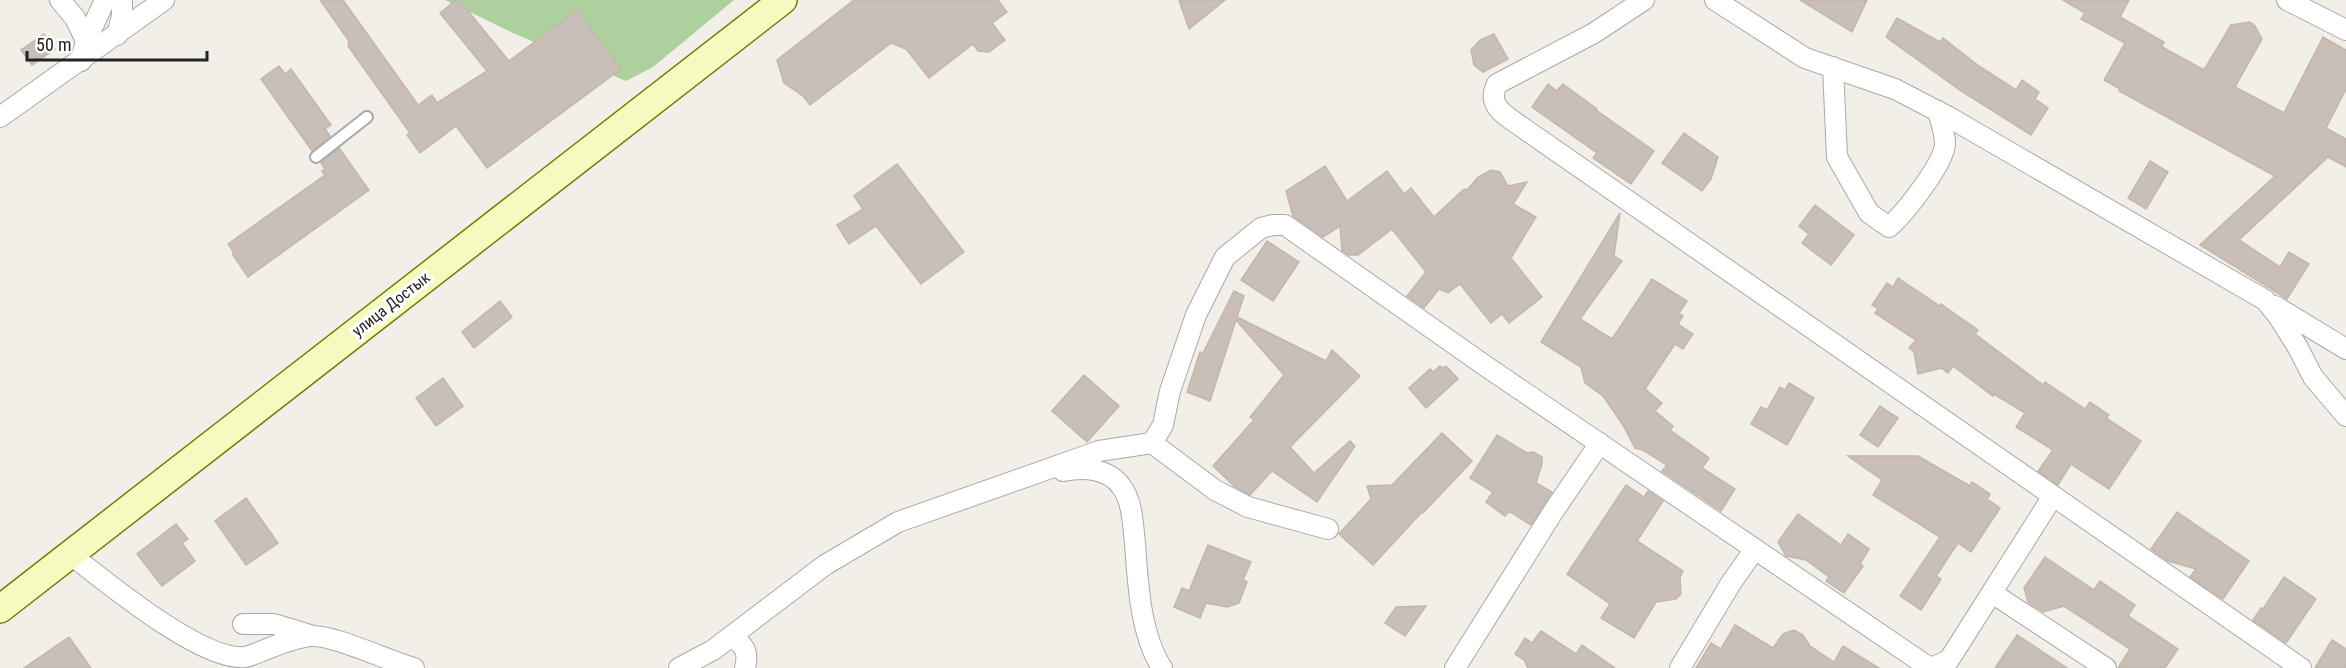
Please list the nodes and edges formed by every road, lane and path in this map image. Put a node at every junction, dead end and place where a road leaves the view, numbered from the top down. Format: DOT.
graph roads {
  1 [pos="60,0"];
  2 [pos="105,0"];
  3 [pos="122,0"];
  4 [pos="164,0"];
  5 [pos="783,0"];
  6 [pos="1644,0"];
  7 [pos="1715,0"];
  8 [pos="2287,0"];
  9 [pos="2346,30"];
  10 [pos="117,34"];
  11 [pos="86,41"];
  12 [pos="81,61"];
  13 [pos="1833,67"];
  14 [pos="1938,111"];
  15 [pos="0,117"];
  16 [pos="367,117"];
  17 [pos="316,157"];
  18 [pos="2265,300"];
  19 [pos="2346,349"];
  20 [pos="2346,416"];
  21 [pos="1152,443"];
  22 [pos="1600,443"];
  23 [pos="1119,449"];
  24 [pos="1100,472"];
  25 [pos="1024,477"];
  26 [pos="2053,496"];
  27 [pos="1328,528"];
  28 [pos="1755,549"];
  29 [pos="70,554"];
  30 [pos="1992,593"];
  31 [pos="0,609"];
  32 [pos="243,624"];
  33 [pos="311,636"];
  34 [pos="730,637"];
  35 [pos="219,660"];
  36 [pos="414,668"];
  37 [pos="679,668"];
  38 [pos="745,668"];
  39 [pos="1162,668"];
  40 [pos="1455,668"];
  41 [pos="1680,668"];
  42 [pos="1930,668"];
  43 [pos="2106,668"];
  44 [pos="2301,668"];
  1 -- 11 [label="street"];
  2 -- 11 [label="street"];
  3 -- 10 [label="street"];
  4 -- 10 [label="street"];
  5 -- 29 [label="main road, улица Достык"];
  6 -- 26 [label="street"];
  7 -- 13 [label="street"];
  8 -- 9 [label="street"];
  10 -- 12 [label="street"];
  11 -- 12 [label="street"];
  12 -- 15 [label="street"];
  13 -- 14 [label="street"];
  13 -- 14 [label="street"];
  14 -- 18 [label="street"];
  16 -- 17 [label="lane"];
  18 -- 19 [label="street"];
  18 -- 20 [label="street"];
  21 -- 22 [label="street"];
  21 -- 23 [label="street"];
  21 -- 27 [label="street"];
  22 -- 28 [label="street"];
  22 -- 40 [label="street"];
  23 -- 24 [label="street"];
  23 -- 25 [label="street"];
  24 -- 25 [label="street"];
  24 -- 39 [label="street"];
  25 -- 34 [label="street"];
  26 -- 30 [label="street"];
  26 -- 44 [label="street"];
  28 -- 41 [label="street"];
  28 -- 42 [label="street"];
  29 -- 31 [label="main road, улица Достык"];
  29 -- 35 [label="street"];
  30 -- 42 [label="street"];
  30 -- 43 [label="street"];
  32 -- 33 [label="street"];
  33 -- 35 [label="street"];
  33 -- 36 [label="street"];
  34 -- 37 [label="street"];
  34 -- 38 [label="street"];
}
